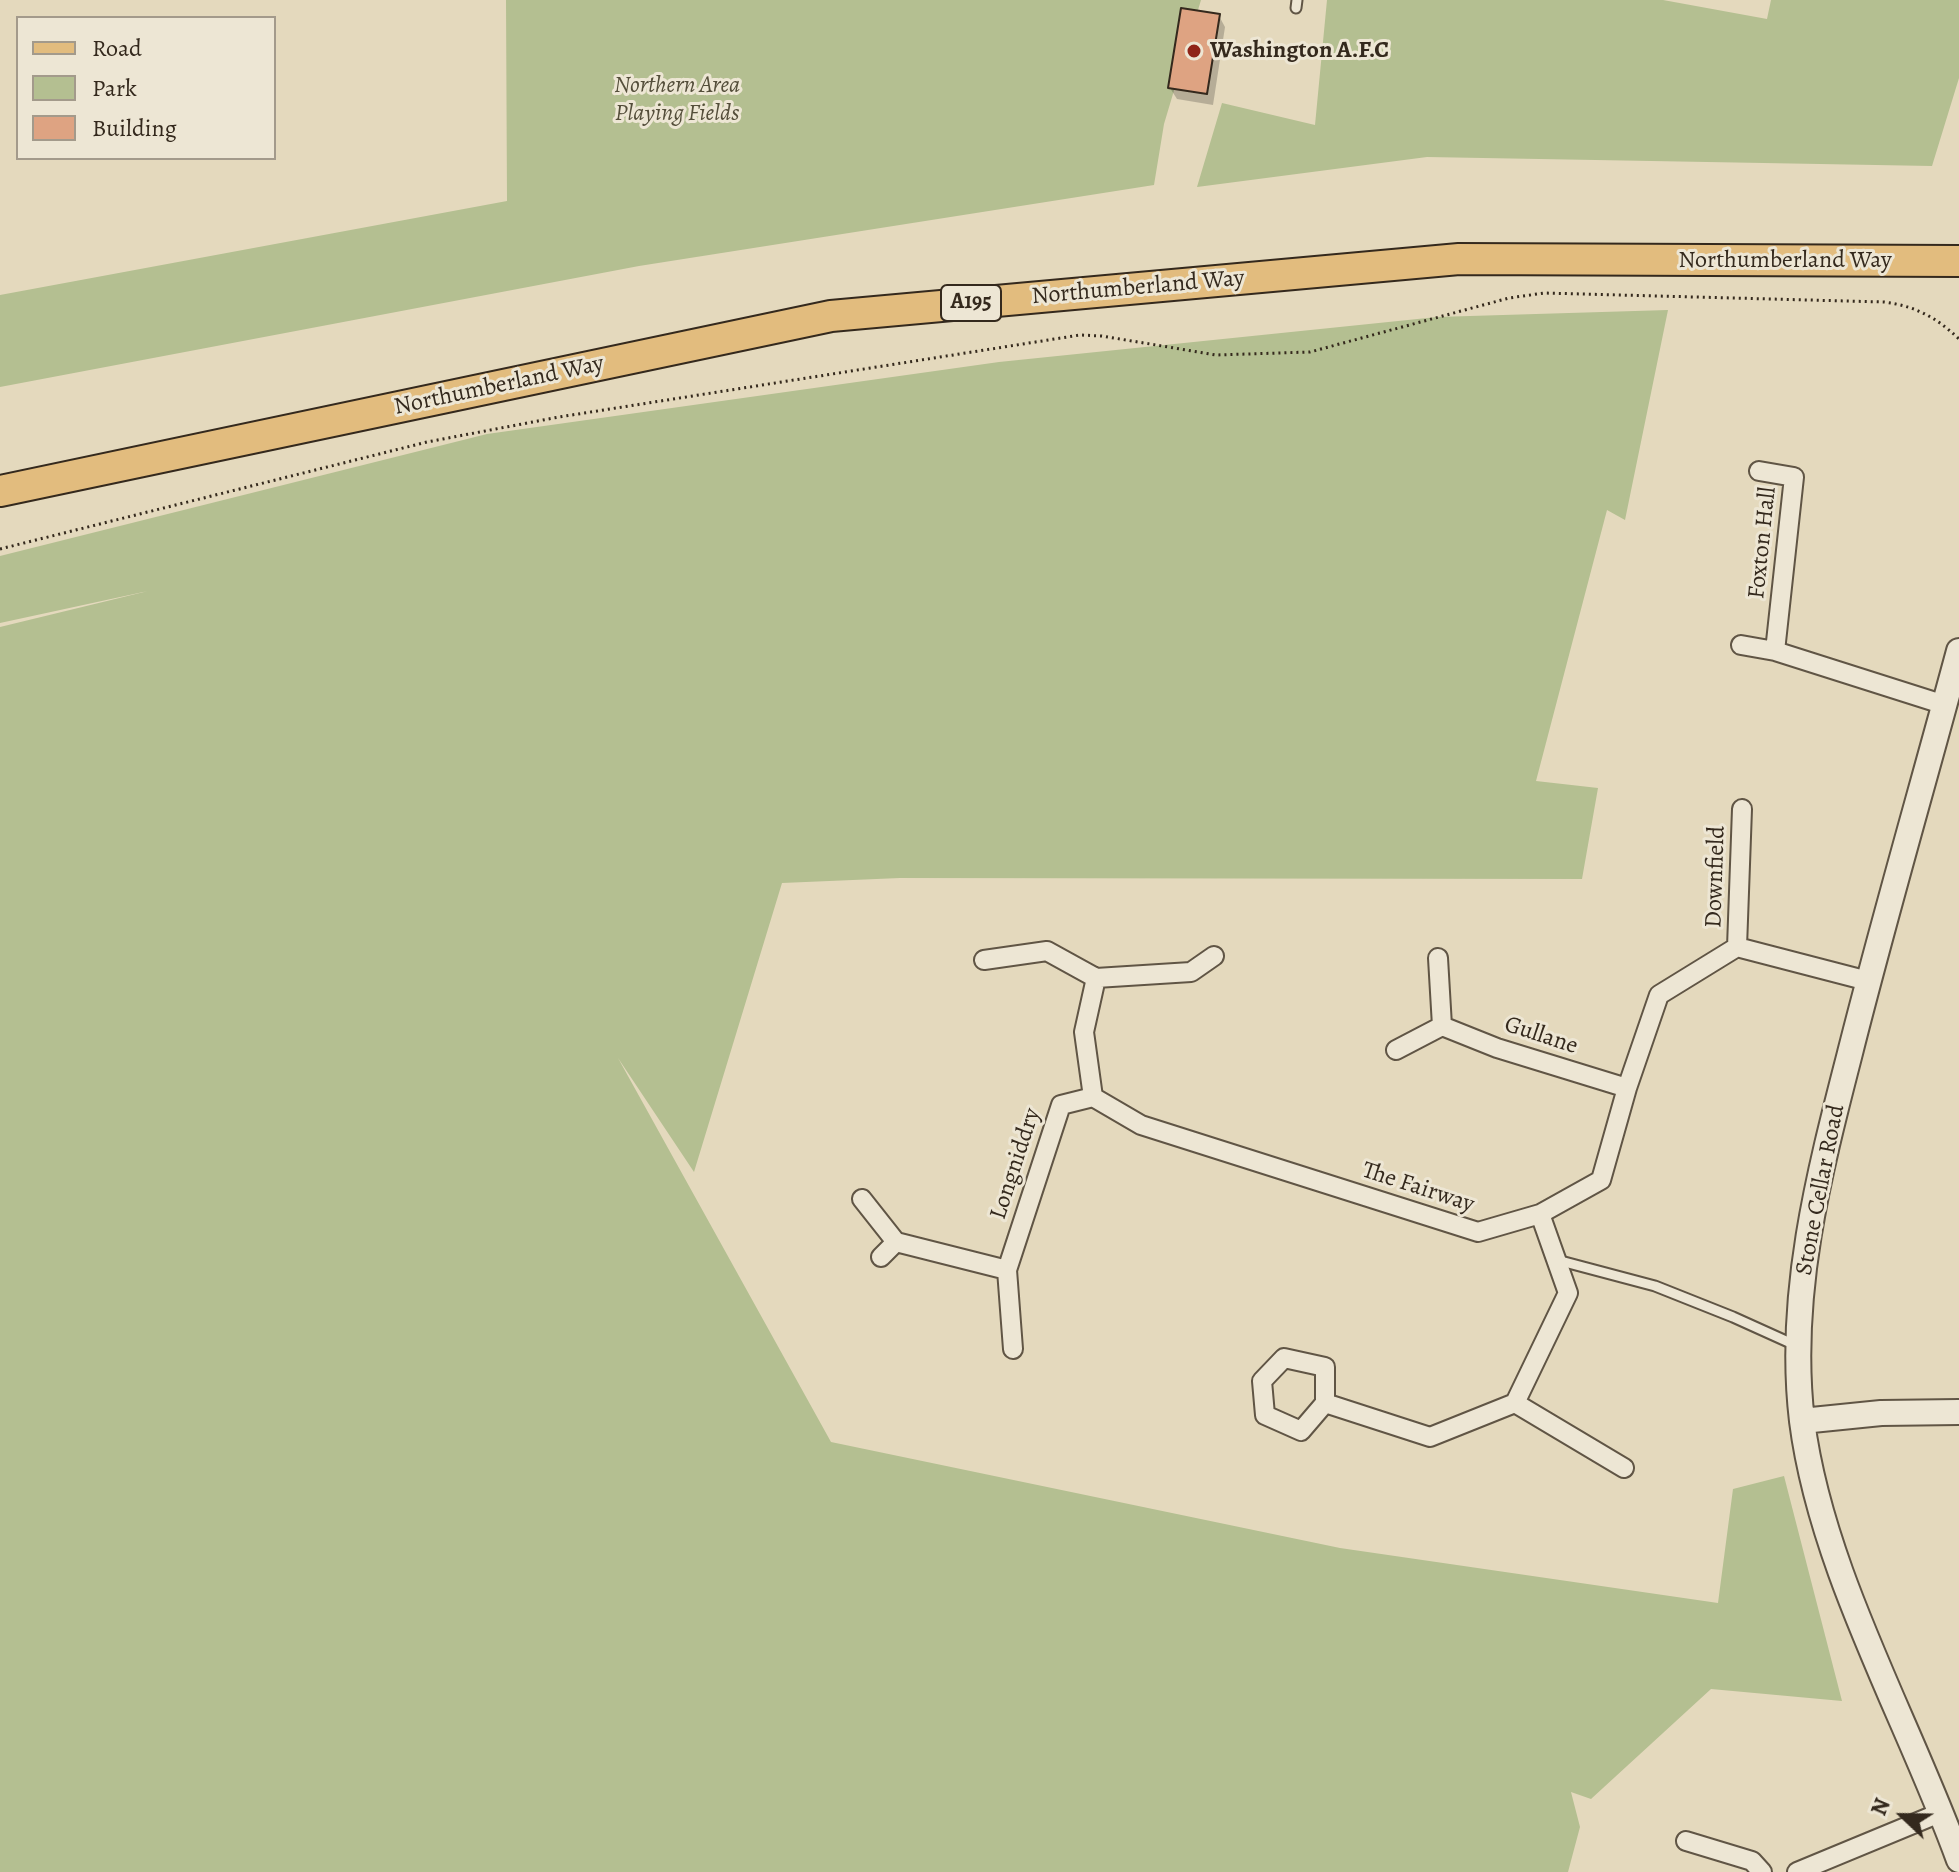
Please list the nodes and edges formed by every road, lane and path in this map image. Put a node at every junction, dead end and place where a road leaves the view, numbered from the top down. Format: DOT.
graph roads {
  1 [pos="1959,261"];
  2 [pos="1959,339"];
  3 [pos="1759,471"];
  4 [pos="0,491"];
  5 [pos="0,549"];
  6 [pos="1741,645"];
  7 [pos="1775,651"];
  8 [pos="1959,651"];
  9 [pos="1945,705"];
  10 [pos="1742,809"];
  11 [pos="1737,947"];
  12 [pos="1214,956"];
  13 [pos="1438,958"];
  14 [pos="984,960"];
  15 [pos="1096,978"];
  16 [pos="1868,981"];
  17 [pos="1442,1026"];
  18 [pos="1396,1050"];
  19 [pos="1627,1088"];
  20 [pos="1093,1097"];
  21 [pos="862,1199"];
  22 [pos="1540,1214"];
  23 [pos="896,1242"];
  24 [pos="881,1257"];
  25 [pos="1555,1259"];
  26 [pos="1007,1270"];
  27 [pos="1798,1346"];
  28 [pos="1013,1349"];
  29 [pos="1325,1403"];
  30 [pos="1515,1403"];
  31 [pos="1959,1412"];
  32 [pos="1802,1421"];
  33 [pos="1624,1468"];
  34 [pos="1942,1812"];
  35 [pos="1686,1841"];
  36 [pos="1959,1860"];
  37 [pos="1840,1864"];
  38 [pos="1762,1872"];
  39 [pos="1797,1872"];
  1 -- 4 [label="main road, Northumberland Way / A195"];
  2 -- 5 [label="path"];
  3 -- 7 [label="street, Foxton Hall"];
  6 -- 7 [label="street"];
  7 -- 9 [label="street"];
  8 -- 9 [label="street, Stone Cellar Road"];
  9 -- 16 [label="street, Stone Cellar Road"];
  10 -- 11 [label="street, Downfield"];
  11 -- 16 [label="street"];
  11 -- 19 [label="street, The Fairway"];
  12 -- 15 [label="street"];
  13 -- 17 [label="street"];
  14 -- 15 [label="street"];
  15 -- 20 [label="street"];
  16 -- 27 [label="street, Stone Cellar Road"];
  17 -- 18 [label="street"];
  17 -- 19 [label="street, Gullane"];
  19 -- 22 [label="street, The Fairway"];
  20 -- 22 [label="street, The Fairway"];
  20 -- 26 [label="street, Longniddry"];
  21 -- 23 [label="street"];
  22 -- 25 [label="street"];
  23 -- 24 [label="street"];
  23 -- 26 [label="street"];
  25 -- 27 [label="lane"];
  25 -- 30 [label="street"];
  26 -- 28 [label="street, Longniddry"];
  27 -- 32 [label="street, Stone Cellar Road"];
  29 -- 30 [label="street"];
  30 -- 33 [label="street"];
  31 -- 32 [label="street"];
  32 -- 34 [label="street, Stone Cellar Road"];
  34 -- 36 [label="street, Stone Cellar Road"];
  34 -- 37 [label="street"];
  35 -- 38 [label="street"];
  37 -- 39 [label="street"];
}
